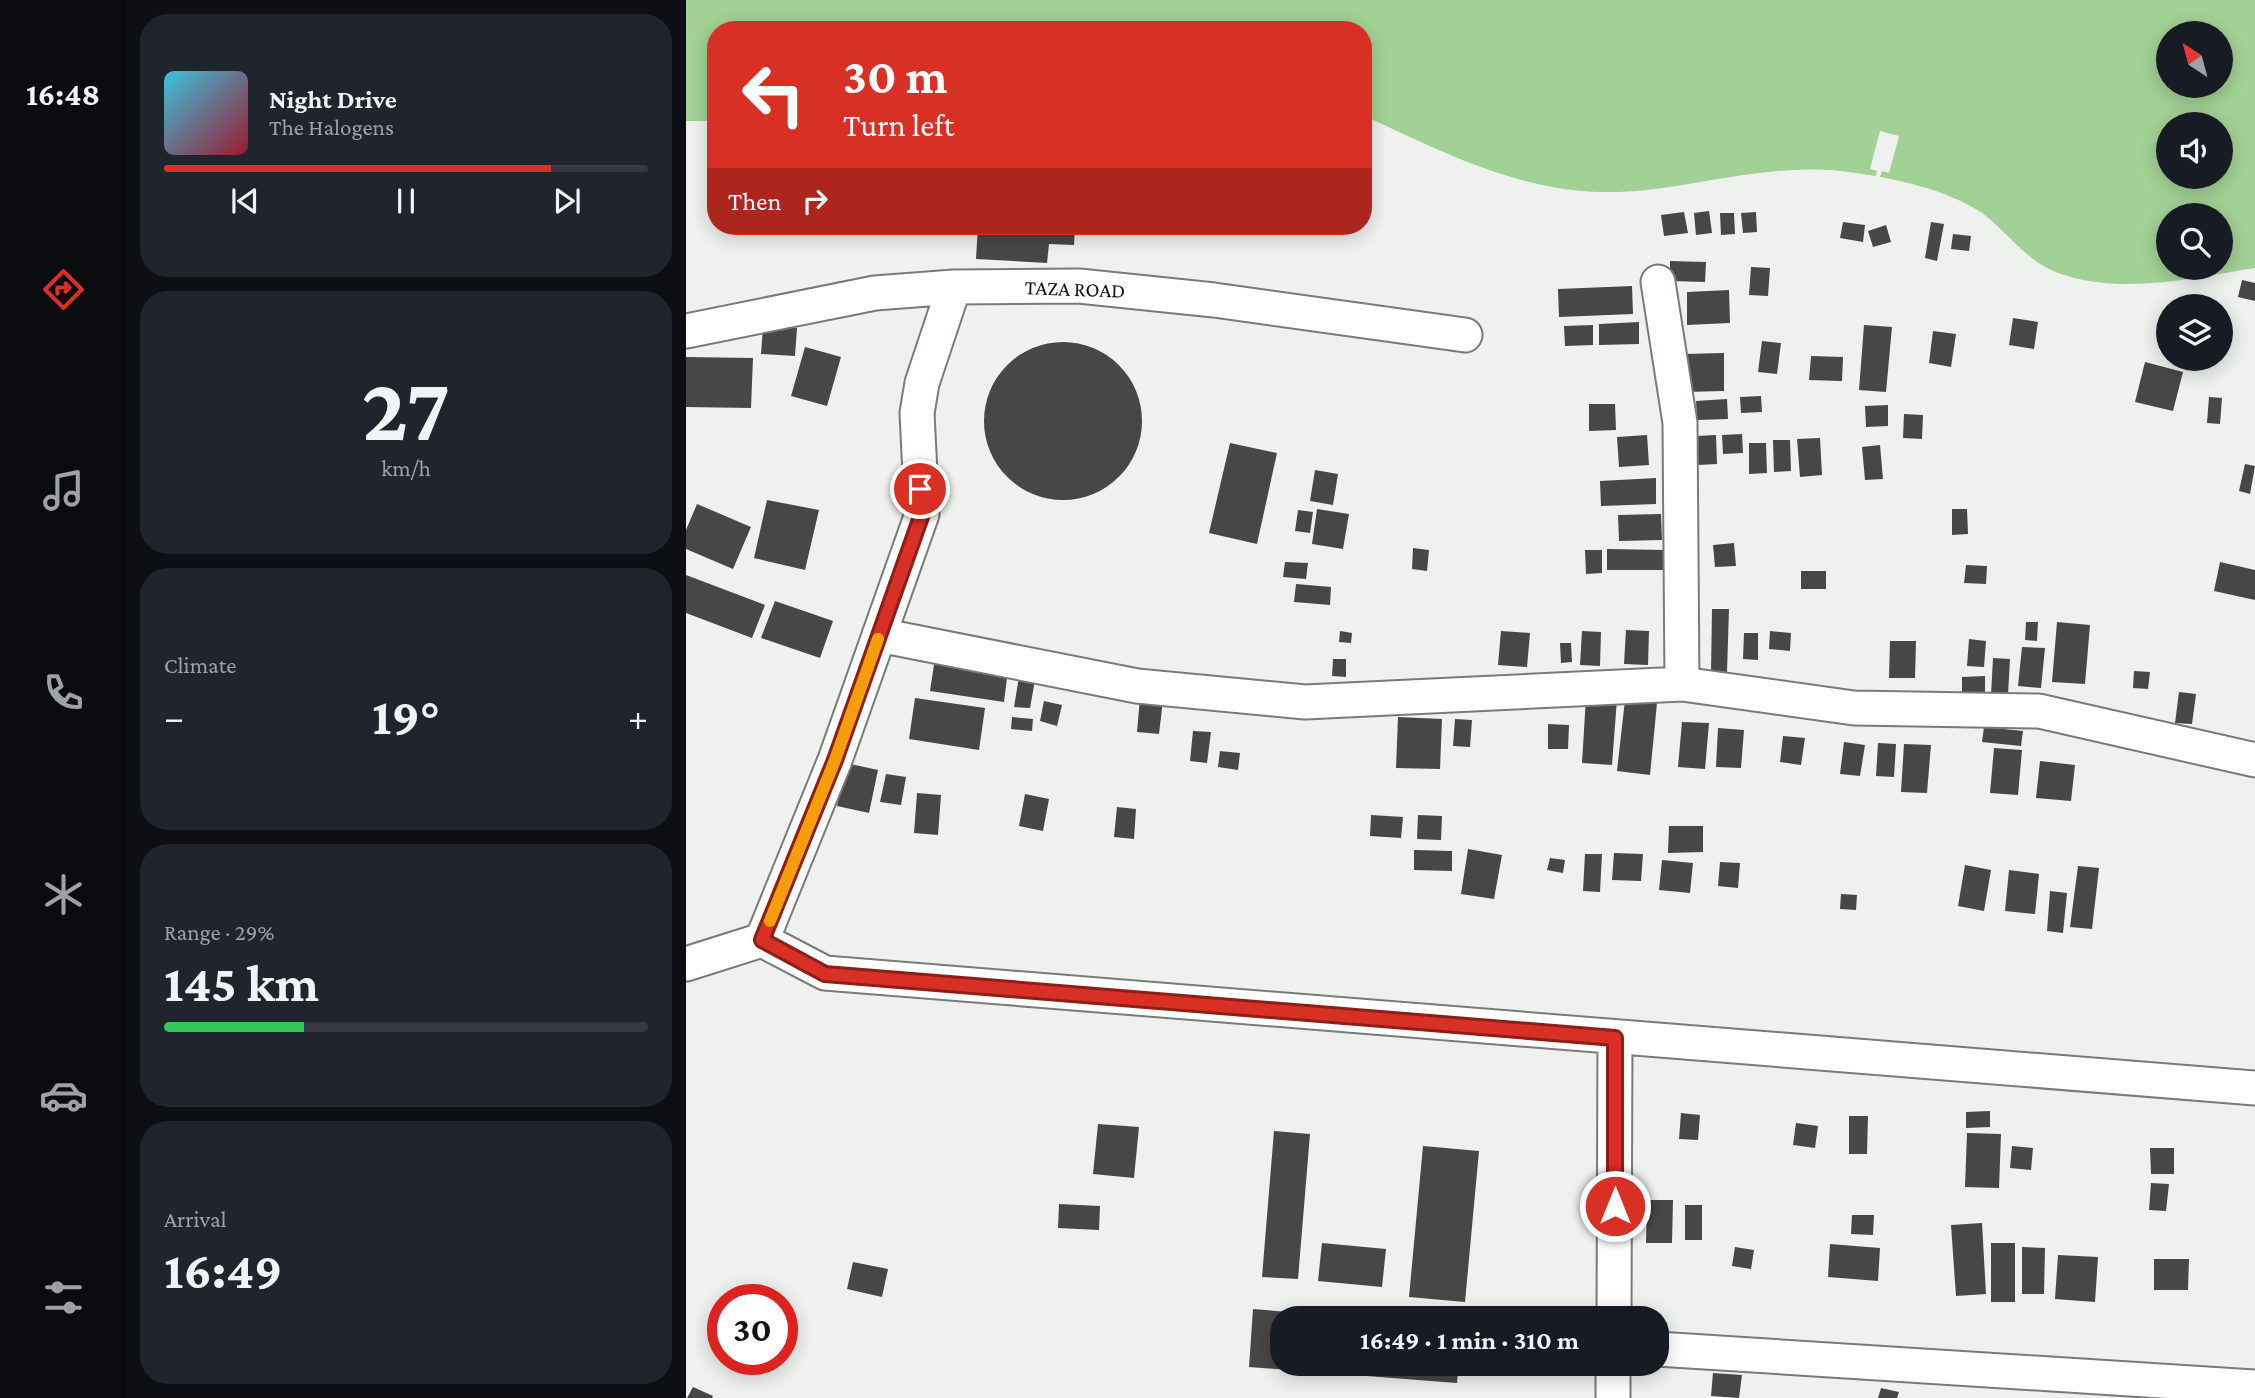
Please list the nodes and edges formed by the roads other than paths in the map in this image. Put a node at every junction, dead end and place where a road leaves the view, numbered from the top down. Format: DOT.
graph roads {
  1 [pos="1658,282"];
  2 [pos="954,287"];
  3 [pos="686,331"];
  4 [pos="1465,335"];
  5 [pos="879,635"];
  6 [pos="1682,684"];
  7 [pos="2255,760"];
  8 [pos="762,940"];
  9 [pos="686,964"];
  10 [pos="1615,1038"];
  11 [pos="2255,1088"];
  12 [pos="1614,1306"];
  13 [pos="1669,1350"];
  14 [pos="1614,1376"];
  15 [pos="2255,1387"];
  16 [pos="1613,1398"];
  1 -- 6 [label="street"];
  2 -- 3 [label="street, TAZA ROAD"];
  2 -- 4 [label="street, TAZA ROAD"];
  2 -- 5 [label="street"];
  5 -- 6 [label="street"];
  5 -- 8 [label="street"];
  6 -- 7 [label="street"];
  8 -- 9 [label="street"];
  8 -- 10 [label="street"];
  10 -- 11 [label="street"];
  10 -- 12 [label="street"];
  13 -- 15 [label="street"];
  14 -- 16 [label="street"];
}
